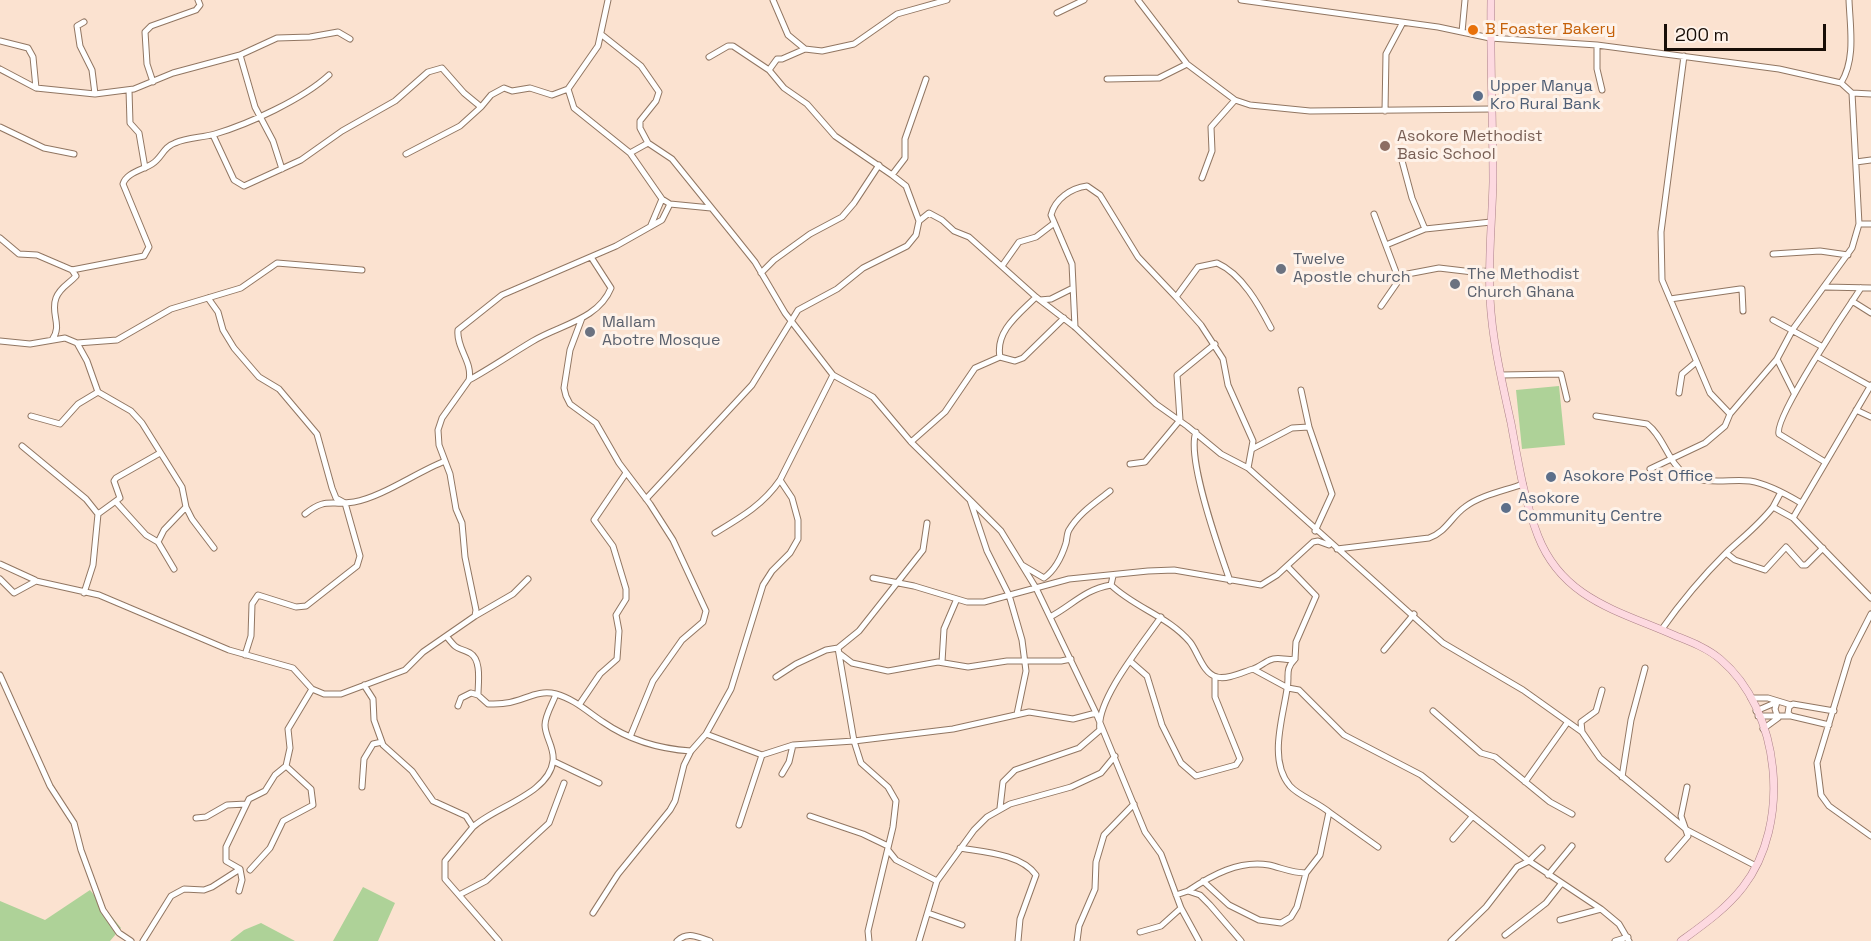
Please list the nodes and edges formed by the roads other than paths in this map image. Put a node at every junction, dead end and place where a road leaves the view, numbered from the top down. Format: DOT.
graph roads {
  1 [pos="198,0"];
  2 [pos="608,0"];
  3 [pos="773,0"];
  4 [pos="947,0"];
  5 [pos="1084,0"];
  6 [pos="1138,0"];
  7 [pos="1241,0"];
  8 [pos="1465,0"];
  9 [pos="1491,0"];
  10 [pos="1850,0"];
  11 [pos="1057,13"];
  12 [pos="84,22"];
  13 [pos="1402,24"];
  14 [pos="1462,32"];
  15 [pos="602,34"];
  16 [pos="1490,38"];
  17 [pos="350,39"];
  18 [pos="0,41"];
  19 [pos="1597,45"];
  20 [pos="806,49"];
  21 [pos="240,55"];
  22 [pos="1684,56"];
  23 [pos="709,57"];
  24 [pos="1188,64"];
  25 [pos="0,69"];
  26 [pos="769,70"];
  27 [pos="329,75"];
  28 [pos="926,79"];
  29 [pos="1107,79"];
  30 [pos="153,82"];
  31 [pos="1841,83"];
  32 [pos="36,88"];
  33 [pos="568,89"];
  34 [pos="129,90"];
  35 [pos="1602,90"];
  36 [pos="1852,93"];
  37 [pos="95,94"];
  38 [pos="1871,94"];
  39 [pos="1235,100"];
  40 [pos="481,107"];
  41 [pos="1492,109"];
  42 [pos="1384,111"];
  43 [pos="260,116"];
  44 [pos="0,127"];
  45 [pos="213,135"];
  46 [pos="648,142"];
  47 [pos="406,153"];
  48 [pos="630,153"];
  49 [pos="74,154"];
  50 [pos="1401,157"];
  51 [pos="1871,160"];
  52 [pos="1856,162"];
  53 [pos="879,165"];
  54 [pos="145,168"];
  55 [pos="282,169"];
  56 [pos="892,175"];
  57 [pos="1202,178"];
  58 [pos="662,199"];
  59 [pos="670,204"];
  60 [pos="711,208"];
  61 [pos="1374,214"];
  62 [pos="919,221"];
  63 [pos="1491,222"];
  64 [pos="1053,224"];
  65 [pos="1859,224"];
  66 [pos="1871,224"];
  67 [pos="651,225"];
  68 [pos="1425,229"];
  69 [pos="0,238"];
  70 [pos="1386,245"];
  71 [pos="1773,254"];
  72 [pos="1848,255"];
  73 [pos="591,257"];
  74 [pos="1002,266"];
  75 [pos="72,270"];
  76 [pos="362,270"];
  77 [pos="1489,271"];
  78 [pos="761,273"];
  79 [pos="1397,276"];
  80 [pos="1825,287"];
  81 [pos="1861,288"];
  82 [pos="1871,288"];
  83 [pos="1071,289"];
  84 [pos="1176,297"];
  85 [pos="208,298"];
  86 [pos="1038,298"];
  87 [pos="1670,299"];
  88 [pos="1852,301"];
  89 [pos="1381,306"];
  90 [pos="1743,311"];
  91 [pos="1871,313"];
  92 [pos="582,318"];
  93 [pos="1064,318"];
  94 [pos="791,320"];
  95 [pos="1773,320"];
  96 [pos="1075,327"];
  97 [pos="1271,328"];
  98 [pos="1793,328"];
  99 [pos="51,340"];
  100 [pos="0,341"];
  101 [pos="77,343"];
  102 [pos="1215,344"];
  103 [pos="1821,345"];
  104 [pos="999,357"];
  105 [pos="1818,357"];
  106 [pos="1777,359"];
  107 [pos="1695,363"];
  108 [pos="833,375"];
  109 [pos="1501,375"];
  110 [pos="470,380"];
  111 [pos="1871,386"];
  112 [pos="1301,390"];
  113 [pos="98,392"];
  114 [pos="1679,393"];
  115 [pos="1794,393"];
  116 [pos="1567,399"];
  117 [pos="1856,410"];
  118 [pos="1730,414"];
  119 [pos="31,416"];
  120 [pos="1596,416"];
  121 [pos="1871,417"];
  122 [pos="1180,420"];
  123 [pos="1309,427"];
  124 [pos="1196,432"];
  125 [pos="911,442"];
  126 [pos="22,446"];
  127 [pos="1252,449"];
  128 [pos="160,453"];
  129 [pos="1673,460"];
  130 [pos="445,461"];
  131 [pos="1825,462"];
  132 [pos="1130,464"];
  133 [pos="1248,468"];
  134 [pos="1650,469"];
  135 [pos="626,473"];
  136 [pos="780,480"];
  137 [pos="1523,484"];
  138 [pos="1110,491"];
  139 [pos="1781,492"];
  140 [pos="646,499"];
  141 [pos="970,500"];
  142 [pos="116,502"];
  143 [pos="345,502"];
  144 [pos="1801,503"];
  145 [pos="186,507"];
  146 [pos="1773,507"];
  147 [pos="98,514"];
  148 [pos="305,514"];
  149 [pos="1793,518"];
  150 [pos="927,523"];
  151 [pos="1315,531"];
  152 [pos="715,533"];
  153 [pos="158,542"];
  154 [pos="214,548"];
  155 [pos="1823,548"];
  156 [pos="1338,549"];
  157 [pos="1726,553"];
  158 [pos="0,564"];
  159 [pos="1020,564"];
  160 [pos="1287,566"];
  161 [pos="174,569"];
  162 [pos="1113,576"];
  163 [pos="873,578"];
  164 [pos="0,579"];
  165 [pos="528,579"];
  166 [pos="36,580"];
  167 [pos="1230,581"];
  168 [pos="897,582"];
  169 [pos="1111,585"];
  170 [pos="1036,588"];
  171 [pos="84,593"];
  172 [pos="1009,595"];
  173 [pos="1871,598"];
  174 [pos="956,601"];
  175 [pos="1871,614"];
  176 [pos="1414,615"];
  177 [pos="475,616"];
  178 [pos="1050,617"];
  179 [pos="1161,617"];
  180 [pos="1662,629"];
  181 [pos="447,637"];
  182 [pos="838,650"];
  183 [pos="1384,650"];
  184 [pos="245,655"];
  185 [pos="1071,659"];
  186 [pos="1294,659"];
  187 [pos="1024,660"];
  188 [pos="942,662"];
  189 [pos="1131,662"];
  190 [pos="1645,668"];
  191 [pos="1253,669"];
  192 [pos="0,675"];
  193 [pos="776,677"];
  194 [pos="1215,677"];
  195 [pos="364,685"];
  196 [pos="1288,688"];
  197 [pos="312,689"];
  198 [pos="1602,690"];
  199 [pos="556,694"];
  200 [pos="478,695"];
  201 [pos="1751,698"];
  202 [pos="1777,702"];
  203 [pos="579,705"];
  204 [pos="1791,705"];
  205 [pos="458,706"];
  206 [pos="1433,711"];
  207 [pos="1834,711"];
  208 [pos="1757,713"];
  209 [pos="1017,714"];
  210 [pos="1097,716"];
  211 [pos="1791,717"];
  212 [pos="1778,718"];
  213 [pos="1567,723"];
  214 [pos="1829,725"];
  215 [pos="1763,729"];
  216 [pos="1582,732"];
  217 [pos="706,734"];
  218 [pos="630,737"];
  219 [pos="854,741"];
  220 [pos="382,742"];
  221 [pos="793,745"];
  222 [pos="691,751"];
  223 [pos="762,755"];
  224 [pos="1115,756"];
  225 [pos="553,761"];
  226 [pos="286,766"];
  227 [pos="782,774"];
  228 [pos="1622,777"];
  229 [pos="1525,782"];
  230 [pos="564,783"];
  231 [pos="599,783"];
  232 [pos="362,787"];
  233 [pos="1687,787"];
  234 [pos="246,804"];
  235 [pos="1134,804"];
  236 [pos="1000,808"];
  237 [pos="1329,812"];
  238 [pos="1572,814"];
  239 [pos="810,816"];
  240 [pos="1473,817"];
  241 [pos="196,818"];
  242 [pos="739,825"];
  243 [pos="473,827"];
  244 [pos="1688,830"];
  245 [pos="1871,836"];
  246 [pos="1453,839"];
  247 [pos="1572,846"];
  248 [pos="1378,847"];
  249 [pos="888,848"];
  250 [pos="960,848"];
  251 [pos="1542,848"];
  252 [pos="1668,859"];
  253 [pos="1529,861"];
  254 [pos="1756,866"];
  255 [pos="240,869"];
  256 [pos="250,870"];
  257 [pos="1306,873"];
  258 [pos="1548,875"];
  259 [pos="937,881"];
  260 [pos="1203,881"];
  261 [pos="1561,884"];
  262 [pos="239,891"];
  263 [pos="1188,891"];
  264 [pos="459,895"];
  265 [pos="1176,895"];
  266 [pos="1181,908"];
  267 [pos="1601,909"];
  268 [pos="593,913"];
  269 [pos="928,913"];
  270 [pos="1560,920"];
  271 [pos="962,925"];
  272 [pos="1140,932"];
  273 [pos="1505,936"];
  274 [pos="1628,939"];
  275 [pos="702,940"];
  276 [pos="869,940"];
  277 [pos="131,941"];
  278 [pos="143,941"];
  279 [pos="499,941"];
  280 [pos="677,941"];
  281 [pos="710,941"];
  282 [pos="876,941"];
  283 [pos="919,941"];
  284 [pos="1018,941"];
  285 [pos="1077,941"];
  286 [pos="1199,941"];
  287 [pos="1241,941"];
  288 [pos="1451,941"];
  289 [pos="1615,941"];
  290 [pos="1681,941"];
  1 -- 30 [label="street"];
  2 -- 15 [label="street"];
  3 -- 20 [label="street"];
  4 -- 20 [label="street"];
  5 -- 11 [label="street"];
  6 -- 24 [label="street"];
  7 -- 13 [label="street"];
  8 -- 14 [label="street"];
  9 -- 16 [label="main road"];
  10 -- 31 [label="street"];
  12 -- 37 [label="street"];
  13 -- 14 [label="street"];
  13 -- 42 [label="street"];
  14 -- 16 [label="street"];
  15 -- 33 [label="street"];
  15 -- 46 [label="street"];
  16 -- 19 [label="street"];
  16 -- 41 [label="main road"];
  17 -- 21 [label="street"];
  18 -- 32 [label="street"];
  19 -- 22 [label="street"];
  19 -- 35 [label="street"];
  20 -- 26 [label="street"];
  21 -- 30 [label="street"];
  21 -- 43 [label="street"];
  22 -- 31 [label="street"];
  22 -- 87 [label="street"];
  23 -- 26 [label="street"];
  24 -- 29 [label="street"];
  24 -- 39 [label="street"];
  25 -- 32 [label="street"];
  26 -- 53 [label="street"];
  27 -- 43 [label="street"];
  28 -- 56 [label="street"];
  30 -- 34 [label="street"];
  31 -- 36 [label="street"];
  32 -- 37 [label="street"];
  33 -- 40 [label="street"];
  33 -- 48 [label="street"];
  34 -- 37 [label="street"];
  34 -- 54 [label="street"];
  36 -- 38 [label="street"];
  36 -- 52 [label="street"];
  39 -- 42 [label="street"];
  39 -- 57 [label="street"];
  40 -- 47 [label="street"];
  40 -- 55 [label="street"];
  41 -- 42 [label="street"];
  41 -- 63 [label="main road"];
  43 -- 45 [label="street"];
  43 -- 55 [label="street"];
  44 -- 49 [label="street"];
  45 -- 54 [label="street"];
  45 -- 55 [label="street"];
  46 -- 48 [label="street"];
  46 -- 60 [label="street"];
  48 -- 58 [label="street"];
  50 -- 68 [label="street"];
  51 -- 52 [label="street"];
  52 -- 65 [label="street"];
  53 -- 56 [label="street"];
  53 -- 78 [label="street"];
  54 -- 75 [label="street"];
  56 -- 62 [label="street"];
  58 -- 59 [label="street"];
  58 -- 67 [label="street"];
  59 -- 60 [label="street"];
  59 -- 67 [label="street"];
  60 -- 78 [label="street"];
  61 -- 70 [label="street"];
  62 -- 74 [label="street"];
  62 -- 94 [label="street"];
  63 -- 68 [label="street"];
  63 -- 77 [label="main road"];
  64 -- 74 [label="street"];
  64 -- 83 [label="street"];
  64 -- 84 [label="street"];
  65 -- 66 [label="street"];
  65 -- 72 [label="street"];
  67 -- 73 [label="street"];
  68 -- 70 [label="street"];
  69 -- 75 [label="street"];
  70 -- 79 [label="street"];
  71 -- 72 [label="street"];
  72 -- 80 [label="street"];
  73 -- 92 [label="street"];
  73 -- 110 [label="street"];
  74 -- 86 [label="street"];
  75 -- 99 [label="street"];
  76 -- 85 [label="street"];
  77 -- 79 [label="street"];
  77 -- 109 [label="main road"];
  78 -- 94 [label="street"];
  79 -- 89 [label="street"];
  80 -- 81 [label="street"];
  80 -- 98 [label="street"];
  81 -- 82 [label="street"];
  81 -- 88 [label="street"];
  83 -- 86 [label="street"];
  83 -- 96 [label="street"];
  84 -- 97 [label="street"];
  84 -- 102 [label="street"];
  85 -- 101 [label="street"];
  85 -- 143 [label="street"];
  86 -- 93 [label="street"];
  86 -- 104 [label="street"];
  87 -- 90 [label="street"];
  87 -- 107 [label="street"];
  88 -- 91 [label="street"];
  88 -- 103 [label="street"];
  92 -- 110 [label="street"];
  92 -- 135 [label="street"];
  93 -- 96 [label="street"];
  93 -- 104 [label="street"];
  94 -- 108 [label="street"];
  94 -- 140 [label="street"];
  95 -- 98 [label="street"];
  96 -- 122 [label="street"];
  98 -- 103 [label="street"];
  98 -- 106 [label="street"];
  99 -- 100 [label="street"];
  99 -- 101 [label="street"];
  101 -- 113 [label="street"];
  102 -- 122 [label="street"];
  102 -- 127 [label="street"];
  103 -- 105 [label="street"];
  104 -- 125 [label="street"];
  105 -- 111 [label="street"];
  105 -- 115 [label="street"];
  106 -- 115 [label="street"];
  106 -- 118 [label="street"];
  107 -- 114 [label="street"];
  107 -- 118 [label="street"];
  108 -- 125 [label="street"];
  108 -- 136 [label="street"];
  109 -- 116 [label="street"];
  109 -- 137 [label="main road"];
  110 -- 130 [label="street"];
  111 -- 117 [label="street"];
  112 -- 123 [label="street"];
  113 -- 119 [label="street"];
  113 -- 128 [label="street"];
  115 -- 131 [label="street"];
  117 -- 121 [label="street"];
  117 -- 131 [label="street"];
  118 -- 129 [label="street"];
  120 -- 129 [label="street"];
  122 -- 124 [label="street"];
  122 -- 132 [label="street"];
  123 -- 127 [label="street"];
  123 -- 151 [label="street"];
  124 -- 133 [label="street"];
  124 -- 167 [label="street"];
  125 -- 141 [label="street"];
  126 -- 147 [label="street"];
  127 -- 133 [label="street"];
  128 -- 142 [label="street"];
  128 -- 145 [label="street"];
  129 -- 134 [label="street"];
  129 -- 139 [label="street"];
  130 -- 143 [label="street"];
  130 -- 177 [label="street"];
  131 -- 144 [label="street"];
  133 -- 151 [label="street"];
  135 -- 140 [label="street"];
  135 -- 203 [label="street"];
  136 -- 152 [label="street"];
  136 -- 217 [label="street"];
  137 -- 156 [label="street"];
  137 -- 180 [label="main road"];
  138 -- 159 [label="street"];
  139 -- 144 [label="street"];
  139 -- 146 [label="street"];
  140 -- 218 [label="street"];
  141 -- 159 [label="street"];
  141 -- 172 [label="street"];
  142 -- 147 [label="street"];
  142 -- 153 [label="street"];
  143 -- 148 [label="street"];
  143 -- 184 [label="street"];
  144 -- 149 [label="street"];
  145 -- 153 [label="street"];
  145 -- 154 [label="street"];
  146 -- 149 [label="street"];
  146 -- 157 [label="street"];
  147 -- 171 [label="street"];
  149 -- 155 [label="street"];
  150 -- 168 [label="street"];
  151 -- 156 [label="street"];
  153 -- 161 [label="street"];
  155 -- 157 [label="street"];
  155 -- 173 [label="street"];
  156 -- 160 [label="street"];
  156 -- 176 [label="street"];
  157 -- 180 [label="street"];
  158 -- 166 [label="street"];
  159 -- 170 [label="street"];
  160 -- 167 [label="street"];
  160 -- 186 [label="street"];
  162 -- 167 [label="street"];
  162 -- 169 [label="street"];
  162 -- 170 [label="street"];
  163 -- 168 [label="street"];
  164 -- 166 [label="street"];
  165 -- 177 [label="street"];
  166 -- 171 [label="street"];
  168 -- 174 [label="street"];
  168 -- 182 [label="street"];
  169 -- 178 [label="street"];
  169 -- 179 [label="street"];
  170 -- 172 [label="street"];
  170 -- 178 [label="street"];
  171 -- 184 [label="street"];
  172 -- 174 [label="street"];
  172 -- 187 [label="street"];
  174 -- 188 [label="street"];
  175 -- 207 [label="street"];
  176 -- 183 [label="street"];
  176 -- 213 [label="street"];
  177 -- 181 [label="street"];
  178 -- 185 [label="street"];
  179 -- 189 [label="street"];
  179 -- 194 [label="street"];
  180 -- 201 [label="main road"];
  181 -- 195 [label="street"];
  181 -- 200 [label="street"];
  182 -- 188 [label="street"];
  182 -- 193 [label="street"];
  182 -- 219 [label="street"];
  184 -- 197 [label="street"];
  185 -- 187 [label="street"];
  185 -- 210 [label="street"];
  186 -- 191 [label="street"];
  186 -- 196 [label="street"];
  187 -- 188 [label="street"];
  187 -- 209 [label="street"];
  189 -- 194 [label="street"];
  189 -- 210 [label="street"];
  190 -- 228 [label="street"];
  191 -- 194 [label="street"];
  191 -- 196 [label="street"];
  192 -- 277 [label="street"];
  195 -- 197 [label="street"];
  195 -- 220 [label="street"];
  196 -- 237 [label="street"];
  196 -- 240 [label="street"];
  197 -- 226 [label="street"];
  198 -- 216 [label="street"];
  199 -- 200 [label="street"];
  199 -- 203 [label="street"];
  199 -- 225 [label="street"];
  200 -- 205 [label="street"];
  201 -- 202 [label="street"];
  201 -- 208 [label="main road"];
  202 -- 204 [label="street"];
  202 -- 208 [label="street"];
  202 -- 212 [label="street"];
  203 -- 218 [label="street"];
  204 -- 207 [label="street"];
  204 -- 211 [label="street"];
  206 -- 229 [label="street"];
  207 -- 214 [label="street"];
  208 -- 212 [label="street"];
  208 -- 215 [label="main road"];
  209 -- 210 [label="street"];
  209 -- 219 [label="street"];
  210 -- 224 [label="street"];
  210 -- 236 [label="street"];
  211 -- 212 [label="street"];
  211 -- 214 [label="street"];
  212 -- 215 [label="street"];
  213 -- 216 [label="street"];
  213 -- 229 [label="street"];
  214 -- 245 [label="street"];
  215 -- 254 [label="main road"];
  216 -- 228 [label="street"];
  217 -- 222 [label="street"];
  217 -- 223 [label="street"];
  218 -- 222 [label="street"];
  219 -- 221 [label="street"];
  219 -- 249 [label="street"];
  220 -- 232 [label="street"];
  220 -- 243 [label="street"];
  221 -- 223 [label="street"];
  221 -- 227 [label="street"];
  222 -- 268 [label="street"];
  223 -- 242 [label="street"];
  224 -- 235 [label="street"];
  224 -- 236 [label="street"];
  225 -- 231 [label="street"];
  225 -- 243 [label="street"];
  226 -- 234 [label="street"];
  226 -- 256 [label="street"];
  228 -- 244 [label="street"];
  229 -- 238 [label="street"];
  230 -- 264 [label="street"];
  233 -- 244 [label="street"];
  234 -- 241 [label="street"];
  234 -- 255 [label="street"];
  235 -- 265 [label="street"];
  235 -- 285 [label="street"];
  236 -- 250 [label="street"];
  237 -- 248 [label="street"];
  237 -- 257 [label="street"];
  239 -- 249 [label="street"];
  240 -- 246 [label="street"];
  240 -- 253 [label="street"];
  243 -- 264 [label="street"];
  244 -- 252 [label="street"];
  244 -- 254 [label="street"];
  247 -- 258 [label="street"];
  249 -- 259 [label="street"];
  249 -- 276 [label="street"];
  250 -- 259 [label="street"];
  250 -- 284 [label="street"];
  251 -- 253 [label="street"];
  253 -- 258 [label="street"];
  253 -- 288 [label="street"];
  254 -- 290 [label="main road"];
  255 -- 262 [label="street"];
  255 -- 278 [label="street"];
  257 -- 260 [label="street"];
  257 -- 260 [label="street"];
  258 -- 261 [label="street"];
  259 -- 269 [label="street"];
  260 -- 263 [label="street"];
  261 -- 267 [label="street"];
  261 -- 273 [label="street"];
  263 -- 265 [label="street"];
  263 -- 287 [label="street"];
  264 -- 279 [label="street"];
  265 -- 266 [label="street"];
  266 -- 272 [label="street"];
  266 -- 286 [label="street"];
  267 -- 270 [label="street"];
  267 -- 274 [label="street"];
  269 -- 271 [label="street"];
  269 -- 283 [label="street"];
  274 -- 289 [label="street"];
  275 -- 280 [label="street"];
  275 -- 281 [label="street"];
  276 -- 282 [label="street"];
}
